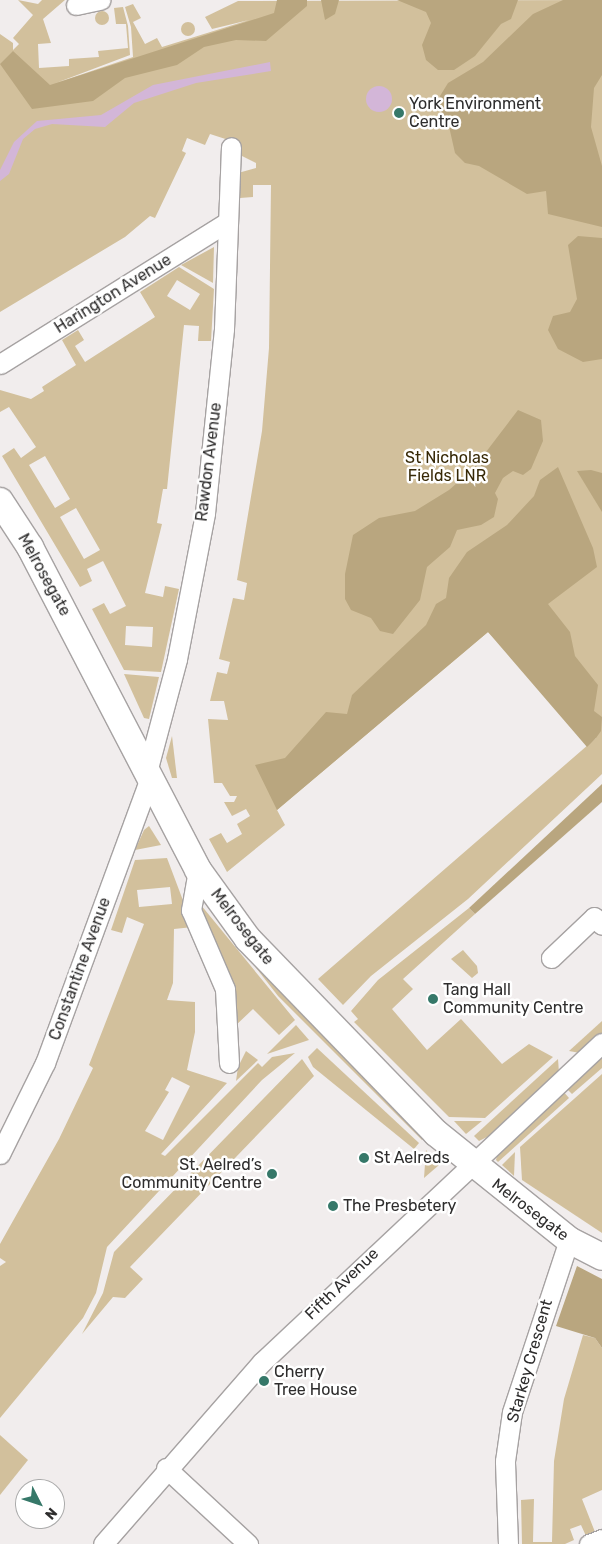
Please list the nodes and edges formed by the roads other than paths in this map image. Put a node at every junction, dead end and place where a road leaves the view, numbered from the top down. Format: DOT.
graph roads {
  1 [pos="100,0"];
  2 [pos="76,4"];
  3 [pos="230,147"];
  4 [pos="226,224"];
  5 [pos="0,364"];
  6 [pos="0,501"];
  7 [pos="148,776"];
  8 [pos="198,870"];
  9 [pos="602,925"];
  10 [pos="551,958"];
  11 [pos="602,1043"];
  12 [pos="229,1063"];
  13 [pos="0,1154"];
  14 [pos="470,1163"];
  15 [pos="569,1240"];
  16 [pos="602,1257"];
  17 [pos="166,1468"];
  18 [pos="602,1539"];
  19 [pos="103,1544"];
  20 [pos="248,1544"];
  21 [pos="508,1544"];
  22 [pos="589,1544"];
  1 -- 2 [label="street"];
  3 -- 4 [label="street, Rawdon Avenue"];
  4 -- 5 [label="street, Harington Avenue"];
  4 -- 7 [label="street, Rawdon Avenue"];
  6 -- 7 [label="street, Melrosegate"];
  7 -- 8 [label="street, Melrosegate"];
  7 -- 13 [label="street, Constantine Avenue"];
  8 -- 12 [label="street"];
  8 -- 14 [label="street, Melrosegate"];
  9 -- 10 [label="street"];
  11 -- 14 [label="street, Fifth Avenue"];
  14 -- 15 [label="street, Melrosegate"];
  14 -- 17 [label="street, Fifth Avenue"];
  15 -- 16 [label="street, Melrosegate"];
  15 -- 21 [label="street, Starkey Crescent"];
  17 -- 19 [label="street, Fifth Avenue"];
  17 -- 20 [label="street"];
  18 -- 22 [label="street"];
}
